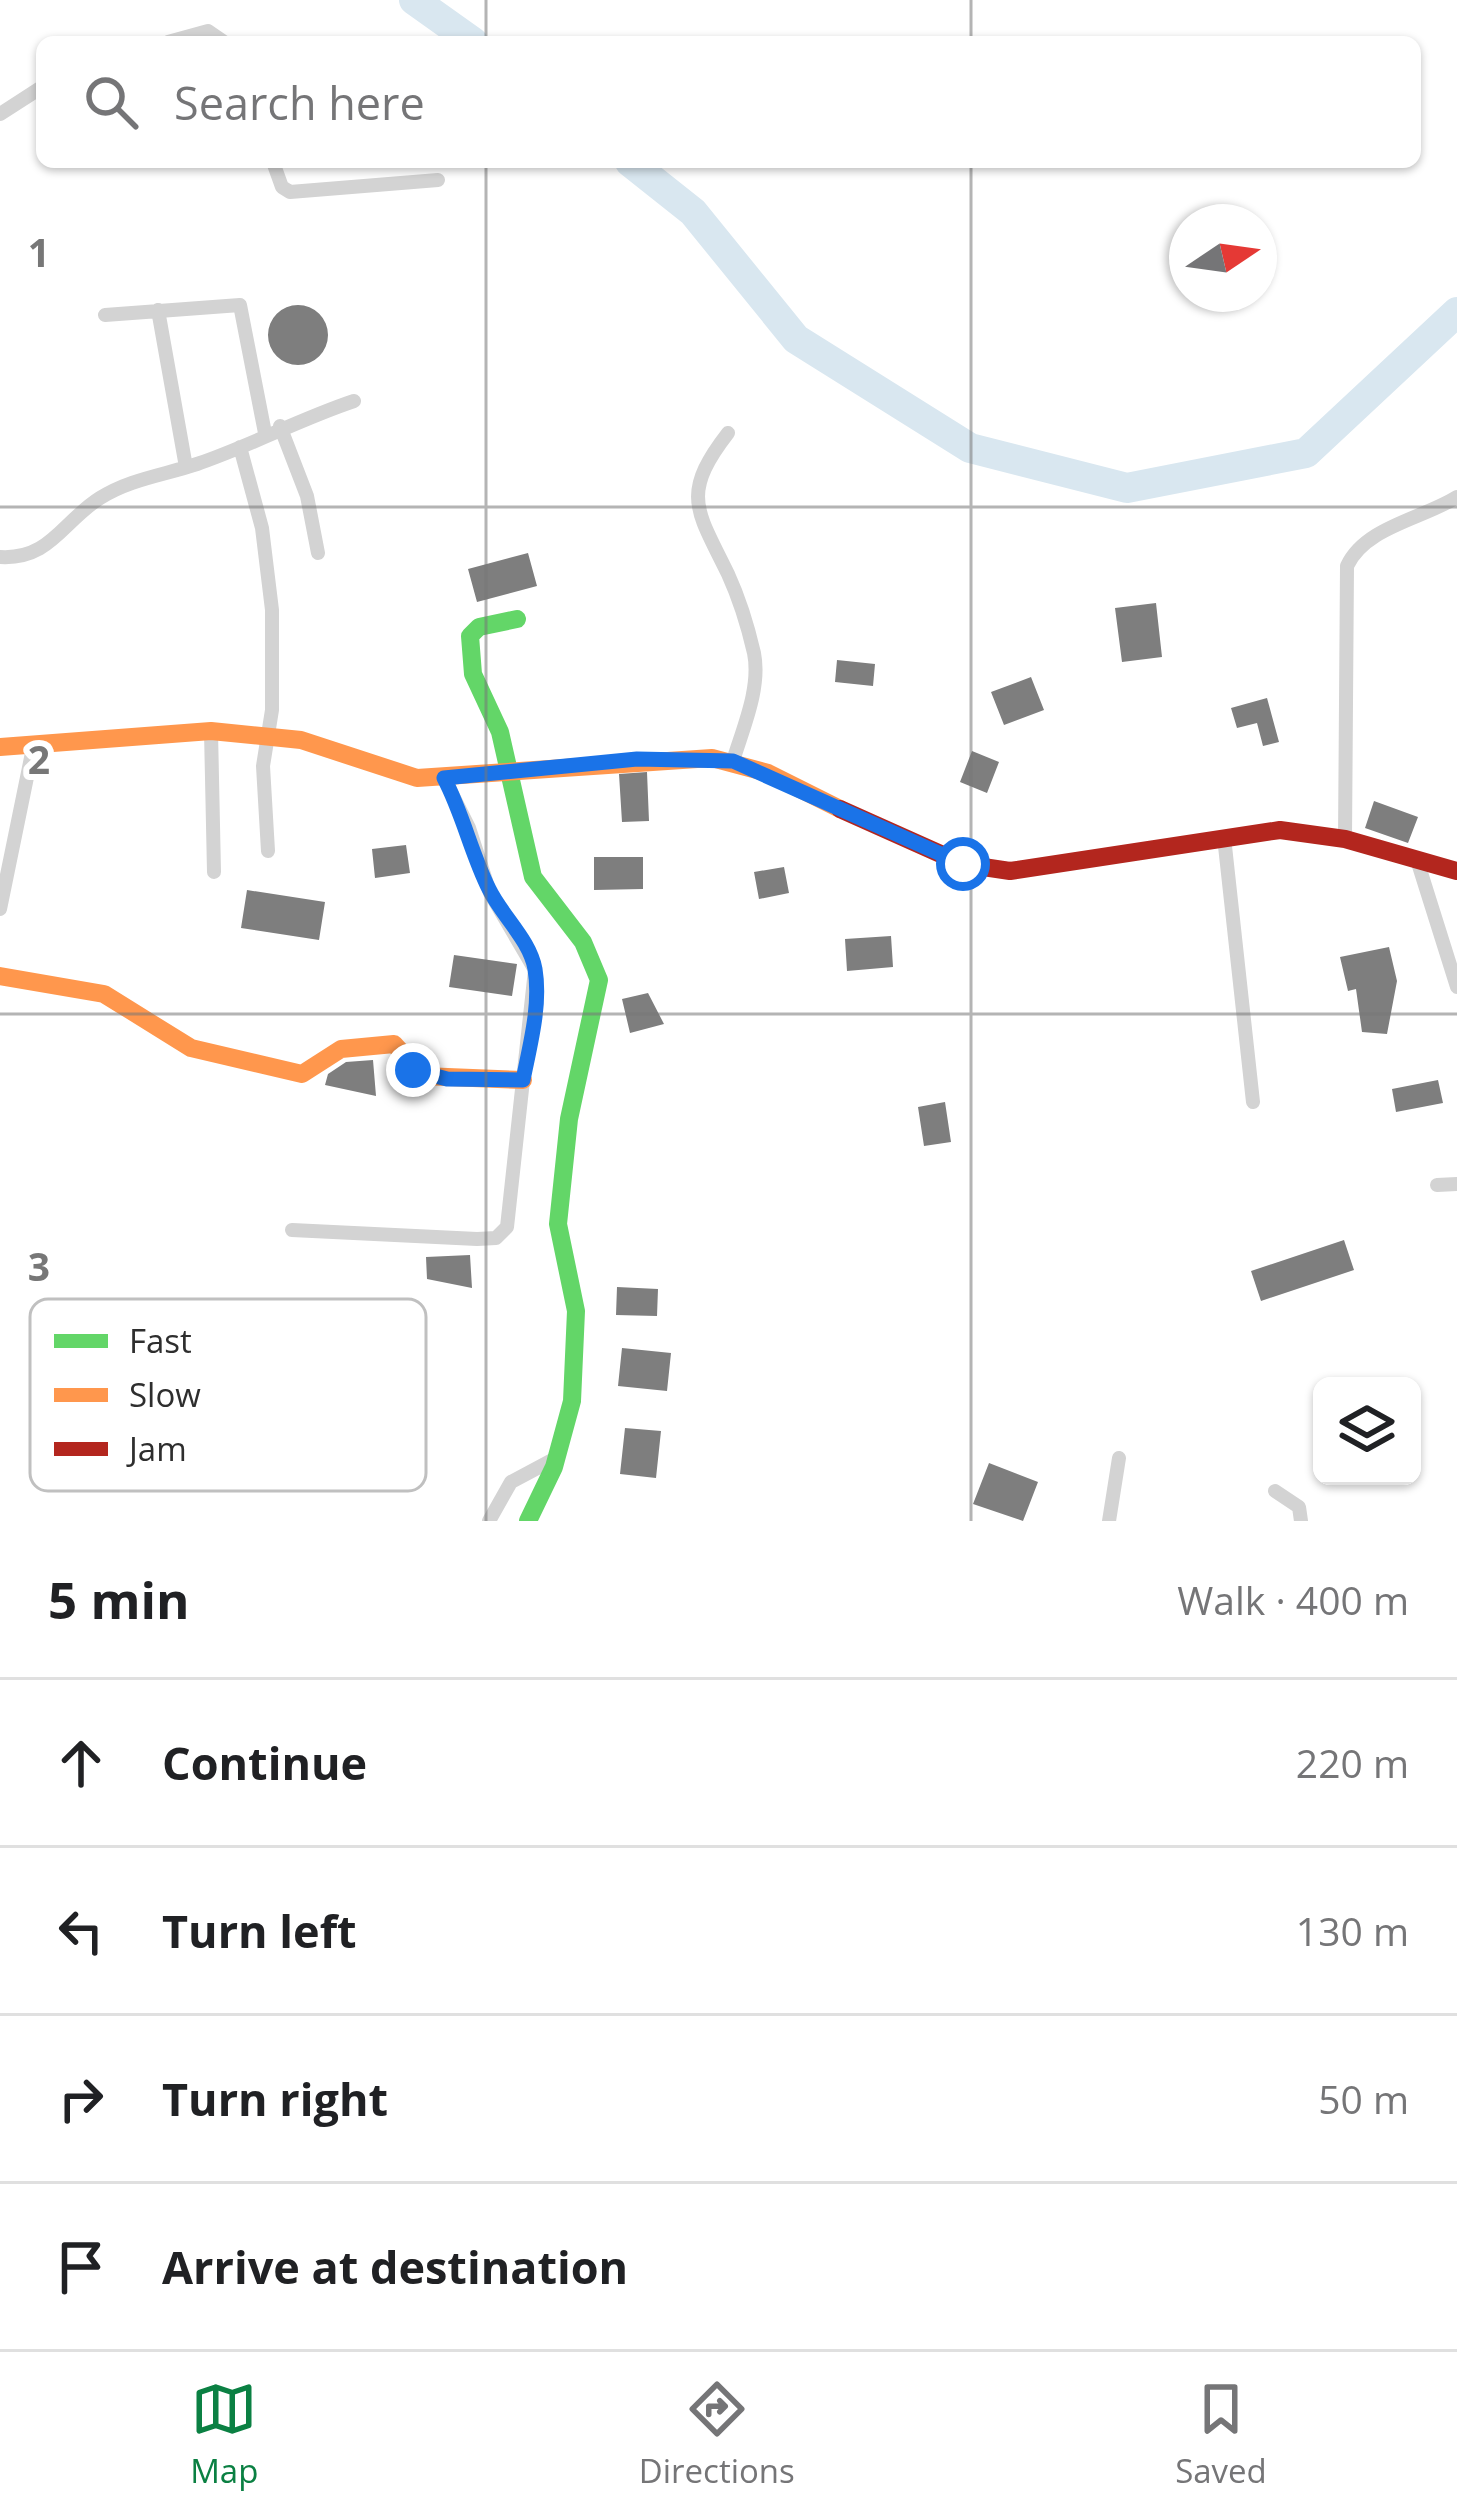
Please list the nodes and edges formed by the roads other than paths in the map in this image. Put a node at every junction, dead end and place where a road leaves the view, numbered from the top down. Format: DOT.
graph roads {
  1 [pos="36,91"];
  2 [pos="0,114"];
  3 [pos="275,168"];
  4 [pos="438,181"];
  5 [pos="158,310"];
  6 [pos="105,315"];
  7 [pos="354,401"];
  8 [pos="272,430"];
  9 [pos="728,433"];
  10 [pos="240,447"];
  11 [pos="187,467"];
  12 [pos="1457,496"];
  13 [pos="318,553"];
  14 [pos="0,557"];
  15 [pos="517,619"];
  16 [pos="211,731"];
  17 [pos="265,735"];
  18 [pos="0,748"];
  19 [pos="33,748"];
  20 [pos="733,761"];
  21 [pos="506,770"];
  22 [pos="451,777"];
  23 [pos="1224,837"];
  24 [pos="1345,838"];
  25 [pos="268,851"];
  26 [pos="1418,863"];
  27 [pos="1457,871"];
  28 [pos="214,872"];
  29 [pos="0,909"];
  30 [pos="0,976"];
  31 [pos="1457,986"];
  32 [pos="523,1080"];
  33 [pos="1253,1102"];
  34 [pos="1457,1184"];
  35 [pos="1437,1185"];
  36 [pos="292,1230"];
  37 [pos="558,1457"];
  38 [pos="1119,1457"];
  39 [pos="1276,1491"];
  40 [pos="489,1521"];
  41 [pos="528,1521"];
  42 [pos="1109,1521"];
  43 [pos="1301,1521"];
  1 -- 2 [label="street"];
  3 -- 4 [label="street"];
  5 -- 6 [label="street"];
  5 -- 8 [label="street"];
  5 -- 11 [label="street"];
  7 -- 8 [label="street"];
  8 -- 10 [label="street"];
  8 -- 13 [label="street"];
  9 -- 20 [label="street"];
  10 -- 11 [label="street"];
  10 -- 17 [label="street"];
  11 -- 14 [label="street"];
  12 -- 24 [label="street"];
  15 -- 21 [label="street"];
  16 -- 17 [label="street"];
  16 -- 19 [label="street"];
  16 -- 28 [label="street"];
  17 -- 22 [label="street"];
  17 -- 25 [label="street"];
  18 -- 19 [label="street"];
  19 -- 29 [label="street"];
  20 -- 21 [label="street"];
  20 -- 23 [label="street"];
  21 -- 22 [label="street"];
  21 -- 37 [label="street"];
  22 -- 32 [label="street"];
  23 -- 24 [label="street"];
  23 -- 33 [label="street"];
  24 -- 26 [label="street"];
  26 -- 27 [label="street"];
  26 -- 31 [label="street"];
  30 -- 32 [label="street"];
  32 -- 36 [label="street"];
  34 -- 35 [label="street"];
  37 -- 40 [label="street"];
  37 -- 41 [label="street"];
  38 -- 42 [label="street"];
  39 -- 43 [label="street"];
}
